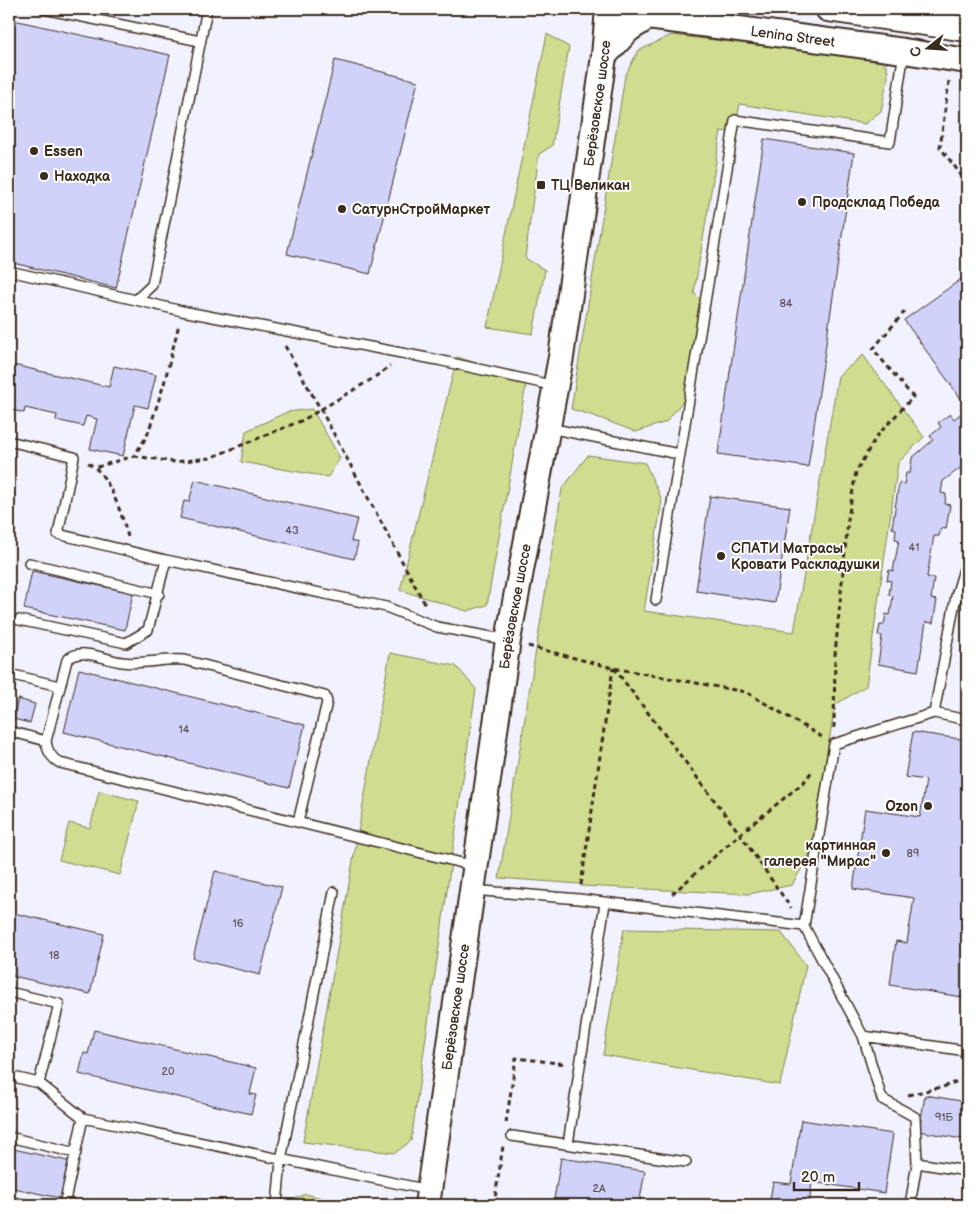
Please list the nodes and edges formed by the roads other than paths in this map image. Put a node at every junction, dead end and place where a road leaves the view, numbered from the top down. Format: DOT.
graph roads {
  1 [pos="44,9"];
  2 [pos="207,9"];
  3 [pos="608,9"];
  4 [pos="617,9"];
  5 [pos="828,9"];
  6 [pos="911,14"];
  7 [pos="648,17"];
  8 [pos="967,29"];
  9 [pos="200,41"];
  10 [pos="904,51"];
  11 [pos="604,56"];
  12 [pos="959,60"];
  13 [pos="9,271"];
  14 [pos="136,300"];
  15 [pos="556,386"];
  16 [pos="548,428"];
  17 [pos="9,441"];
  18 [pos="679,454"];
  19 [pos="967,559"];
  20 [pos="166,560"];
  21 [pos="29,563"];
  22 [pos="159,594"];
  23 [pos="956,596"];
  24 [pos="967,597"];
  25 [pos="656,600"];
  26 [pos="19,620"];
  27 [pos="508,640"];
  28 [pos="10,674"];
  29 [pos="9,686"];
  30 [pos="59,686"];
  31 [pos="934,713"];
  32 [pos="967,720"];
  33 [pos="9,731"];
  34 [pos="46,741"];
  35 [pos="298,822"];
  36 [pos="475,866"];
  37 [pos="472,890"];
  38 [pos="334,892"];
  39 [pos="605,903"];
  40 [pos="804,926"];
  41 [pos="9,992"];
  42 [pos="863,1036"];
  43 [pos="967,1051"];
  44 [pos="9,1076"];
  45 [pos="38,1083"];
  46 [pos="83,1118"];
  47 [pos="508,1136"];
  48 [pos="9,1137"];
  49 [pos="568,1144"];
  50 [pos="76,1153"];
  51 [pos="281,1160"];
  52 [pos="686,1162"];
  53 [pos="917,1163"];
  54 [pos="967,1171"];
  55 [pos="428,1198"];
  56 [pos="9,1201"];
  57 [pos="27,1205"];
  58 [pos="64,1205"];
  59 [pos="277,1205"];
  60 [pos="910,1205"];
  1 -- 9 [label="lane"];
  2 -- 9 [label="lane"];
  3 -- 11 [label="main road, Берёзовское шоссе"];
  4 -- 7 [label="main road, Lenina Street"];
  5 -- 6 [label="main road"];
  6 -- 8 [label="main road"];
  6 -- 10 [label="main road"];
  7 -- 10 [label="main road, Lenina Street"];
  7 -- 11 [label="main road"];
  9 -- 14 [label="lane"];
  10 -- 12 [label="main road, Lenina Street"];
  10 -- 18 [label="lane"];
  11 -- 15 [label="main road, Берёзовское шоссе"];
  13 -- 14 [label="lane"];
  14 -- 15 [label="lane"];
  15 -- 16 [label="main road, Берёзовское шоссе"];
  16 -- 18 [label="lane"];
  16 -- 27 [label="main road, Берёзовское шоссе"];
  17 -- 20 [label="lane"];
  18 -- 25 [label="lane"];
  19 -- 23 [label="lane"];
  20 -- 22 [label="lane"];
  20 -- 27 [label="lane"];
  21 -- 22 [label="lane"];
  22 -- 26 [label="lane"];
  23 -- 24 [label="lane"];
  23 -- 31 [label="lane"];
  27 -- 36 [label="main road, Берёзовское шоссе"];
  28 -- 29 [label="lane"];
  28 -- 30 [label="lane"];
  30 -- 34 [label="lane"];
  30 -- 35 [label="lane"];
  31 -- 32 [label="lane"];
  31 -- 40 [label="lane"];
  33 -- 34 [label="lane"];
  34 -- 35 [label="lane"];
  35 -- 36 [label="lane"];
  36 -- 37 [label="main road, Берёзовское шоссе"];
  37 -- 39 [label="lane"];
  37 -- 55 [label="main road, Берёзовское шоссе"];
  38 -- 51 [label="lane"];
  39 -- 40 [label="lane"];
  39 -- 49 [label="lane"];
  40 -- 42 [label="lane"];
  41 -- 45 [label="lane"];
  42 -- 43 [label="lane"];
  42 -- 53 [label="lane"];
  44 -- 45 [label="lane"];
  45 -- 46 [label="lane"];
  46 -- 50 [label="lane"];
  46 -- 51 [label="lane"];
  47 -- 49 [label="lane"];
  48 -- 50 [label="lane"];
  49 -- 52 [label="lane"];
  50 -- 58 [label="lane"];
  51 -- 55 [label="lane"];
  51 -- 59 [label="lane"];
  53 -- 54 [label="lane"];
  53 -- 60 [label="lane"];
  56 -- 57 [label="lane"];
}
